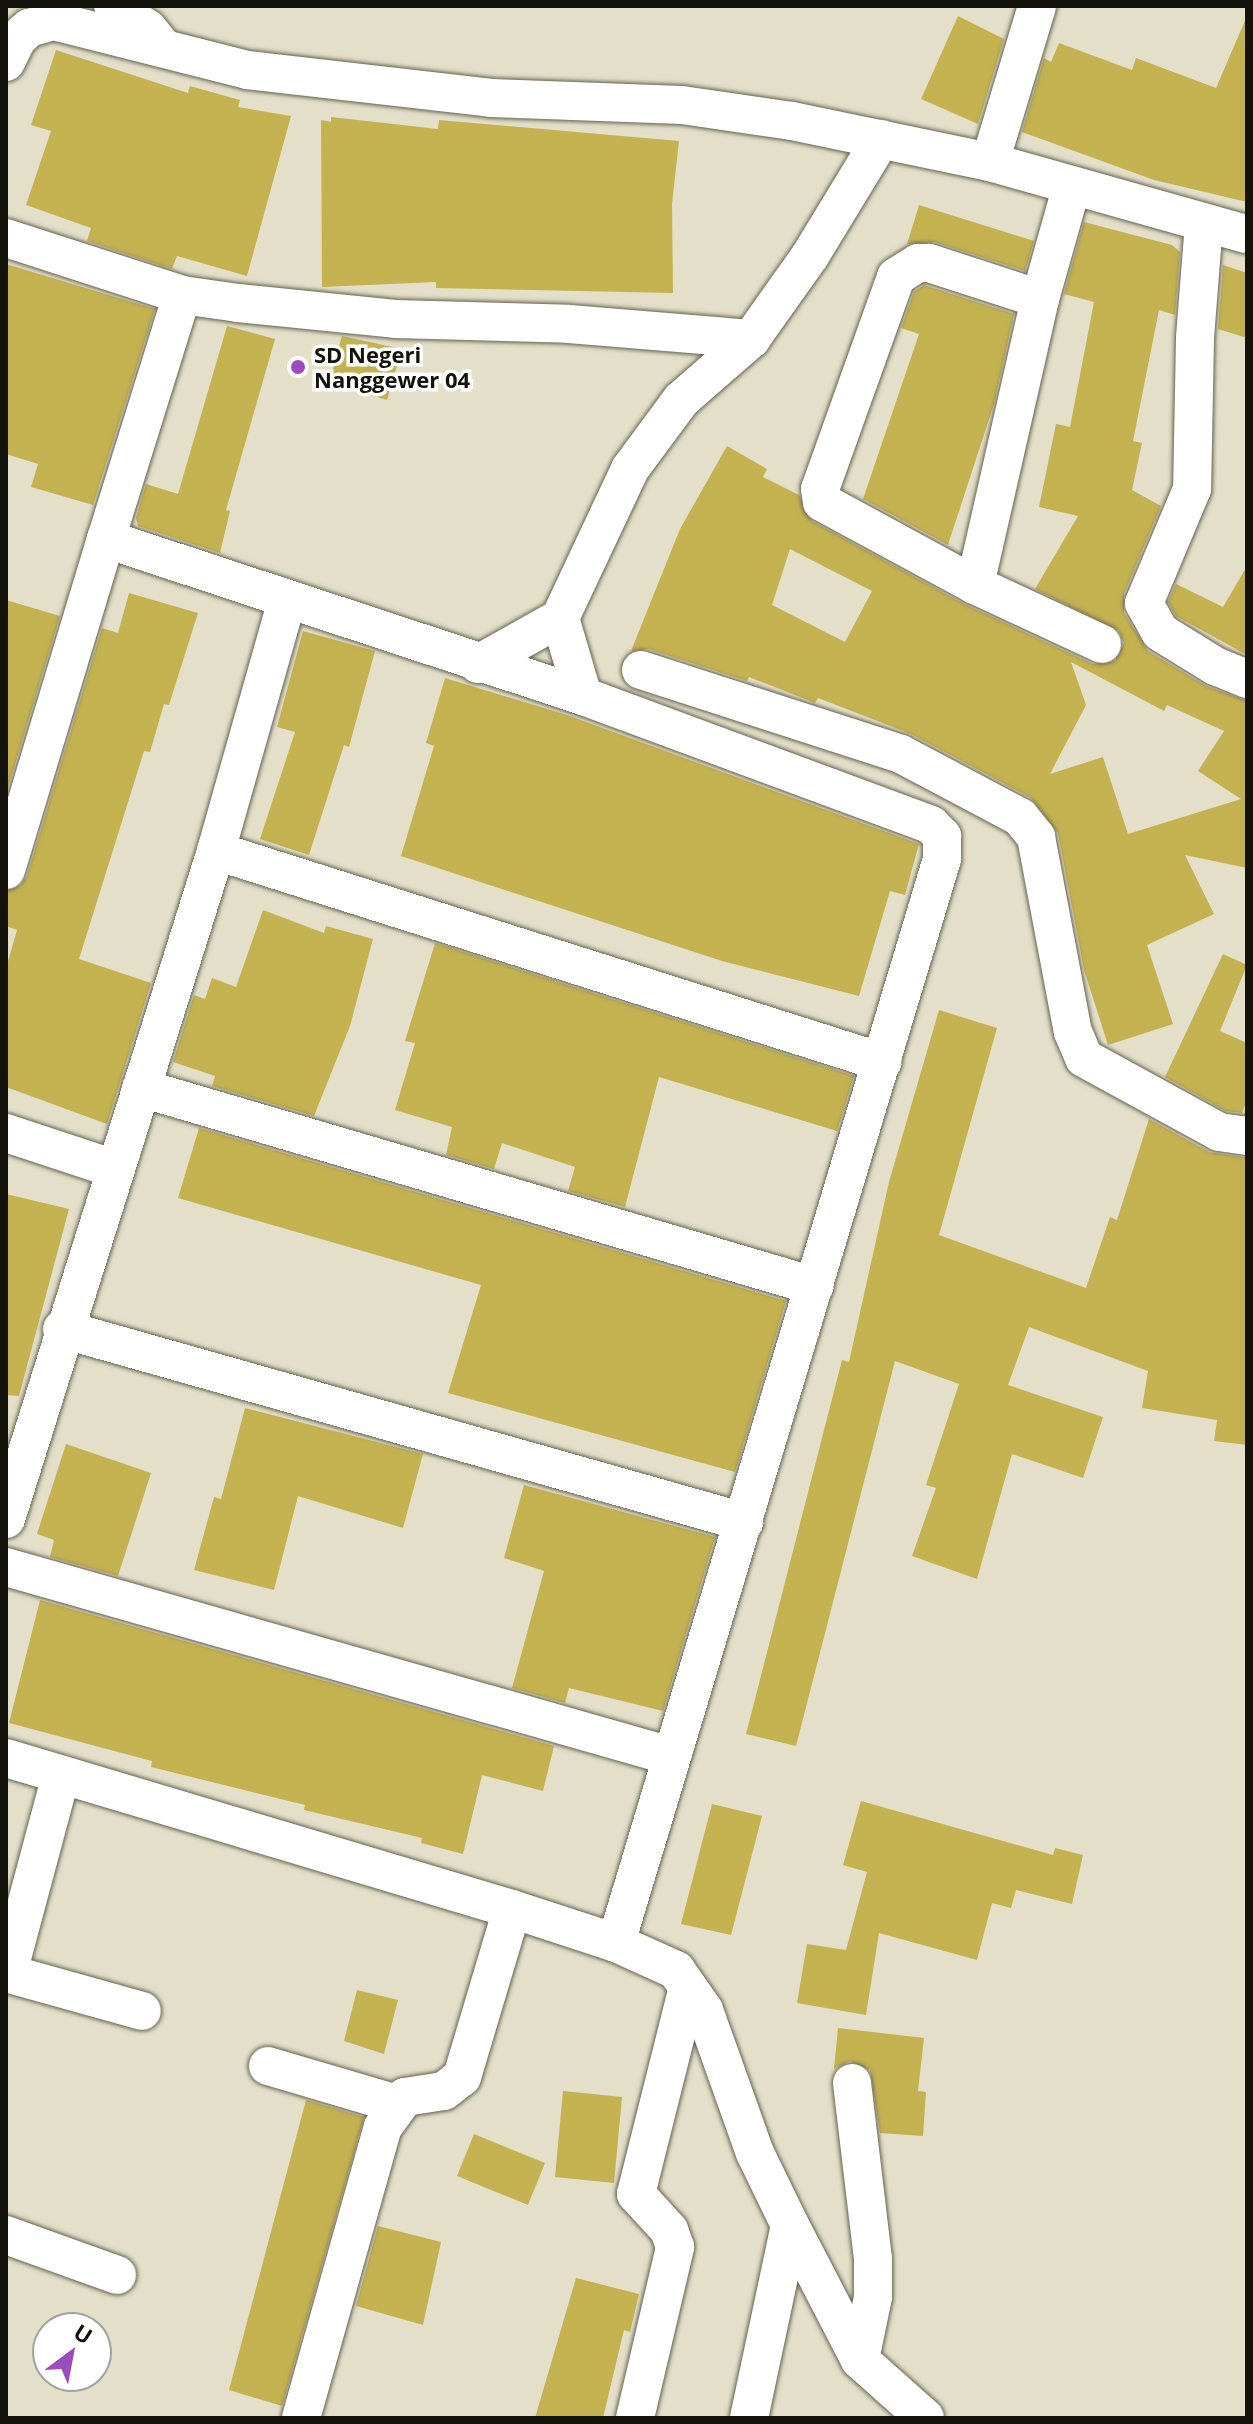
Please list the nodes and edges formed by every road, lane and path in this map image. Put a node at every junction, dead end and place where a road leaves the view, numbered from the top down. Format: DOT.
graph roads {
  1 [pos="113,6"];
  2 [pos="1030,9"];
  3 [pos="165,51"];
  4 [pos="6,62"];
  5 [pos="881,139"];
  6 [pos="990,162"];
  7 [pos="1072,185"];
  8 [pos="1204,223"];
  9 [pos="1247,234"];
  10 [pos="6,238"];
  11 [pos="182,295"];
  12 [pos="1040,299"];
  13 [pos="751,339"];
  14 [pos="106,539"];
  15 [pos="975,585"];
  16 [pos="287,600"];
  17 [pos="560,618"];
  18 [pos="1102,644"];
  19 [pos="478,664"];
  20 [pos="641,670"];
  21 [pos="1247,679"];
  22 [pos="583,696"];
  23 [pos="216,851"];
  24 [pos="6,870"];
  25 [pos="882,1062"];
  26 [pos="141,1088"];
  27 [pos="6,1133"];
  28 [pos="1247,1136"];
  29 [pos="115,1169"];
  30 [pos="814,1286"];
  31 [pos="62,1329"];
  32 [pos="6,1519"];
  33 [pos="744,1522"];
  34 [pos="6,1567"];
  35 [pos="671,1756"];
  36 [pos="6,1758"];
  37 [pos="61,1775"];
  38 [pos="512,1909"];
  39 [pos="616,1943"];
  40 [pos="7,1973"];
  41 [pos="688,1987"];
  42 [pos="142,2011"];
  43 [pos="268,2066"];
  44 [pos="852,2083"];
  45 [pos="397,2104"];
  46 [pos="790,2225"];
  47 [pos="6,2235"];
  48 [pos="117,2275"];
  49 [pos="860,2360"];
  50 [pos="301,2418"];
  51 [pos="635,2418"];
  52 [pos="749,2418"];
  53 [pos="925,2418"];
  1 -- 3 [label="street"];
  2 -- 6 [label="street"];
  3 -- 4 [label="street"];
  3 -- 5 [label="street"];
  5 -- 6 [label="street"];
  5 -- 13 [label="street"];
  6 -- 7 [label="street"];
  7 -- 8 [label="street"];
  7 -- 12 [label="street"];
  8 -- 9 [label="street"];
  8 -- 21 [label="street"];
  10 -- 11 [label="street"];
  11 -- 13 [label="street"];
  11 -- 14 [label="street"];
  12 -- 15 [label="street"];
  12 -- 15 [label="street"];
  13 -- 17 [label="street"];
  14 -- 16 [label="street"];
  14 -- 24 [label="street"];
  15 -- 18 [label="street"];
  16 -- 19 [label="street"];
  16 -- 23 [label="street"];
  17 -- 19 [label="street"];
  17 -- 22 [label="street"];
  19 -- 22 [label="street"];
  20 -- 28 [label="street"];
  22 -- 25 [label="street"];
  23 -- 25 [label="street"];
  23 -- 26 [label="street"];
  25 -- 30 [label="street"];
  26 -- 29 [label="street"];
  26 -- 30 [label="street"];
  27 -- 29 [label="street"];
  29 -- 31 [label="street"];
  30 -- 33 [label="street"];
  31 -- 32 [label="street"];
  31 -- 33 [label="street"];
  33 -- 35 [label="street"];
  34 -- 35 [label="street"];
  35 -- 39 [label="street"];
  36 -- 37 [label="street"];
  37 -- 38 [label="street"];
  37 -- 40 [label="street"];
  38 -- 39 [label="street"];
  38 -- 45 [label="street"];
  39 -- 41 [label="street"];
  40 -- 42 [label="street"];
  41 -- 46 [label="street"];
  41 -- 51 [label="street"];
  43 -- 45 [label="street"];
  44 -- 49 [label="street"];
  45 -- 50 [label="street"];
  46 -- 49 [label="street"];
  46 -- 52 [label="street"];
  47 -- 48 [label="street"];
  49 -- 53 [label="street"];
}
